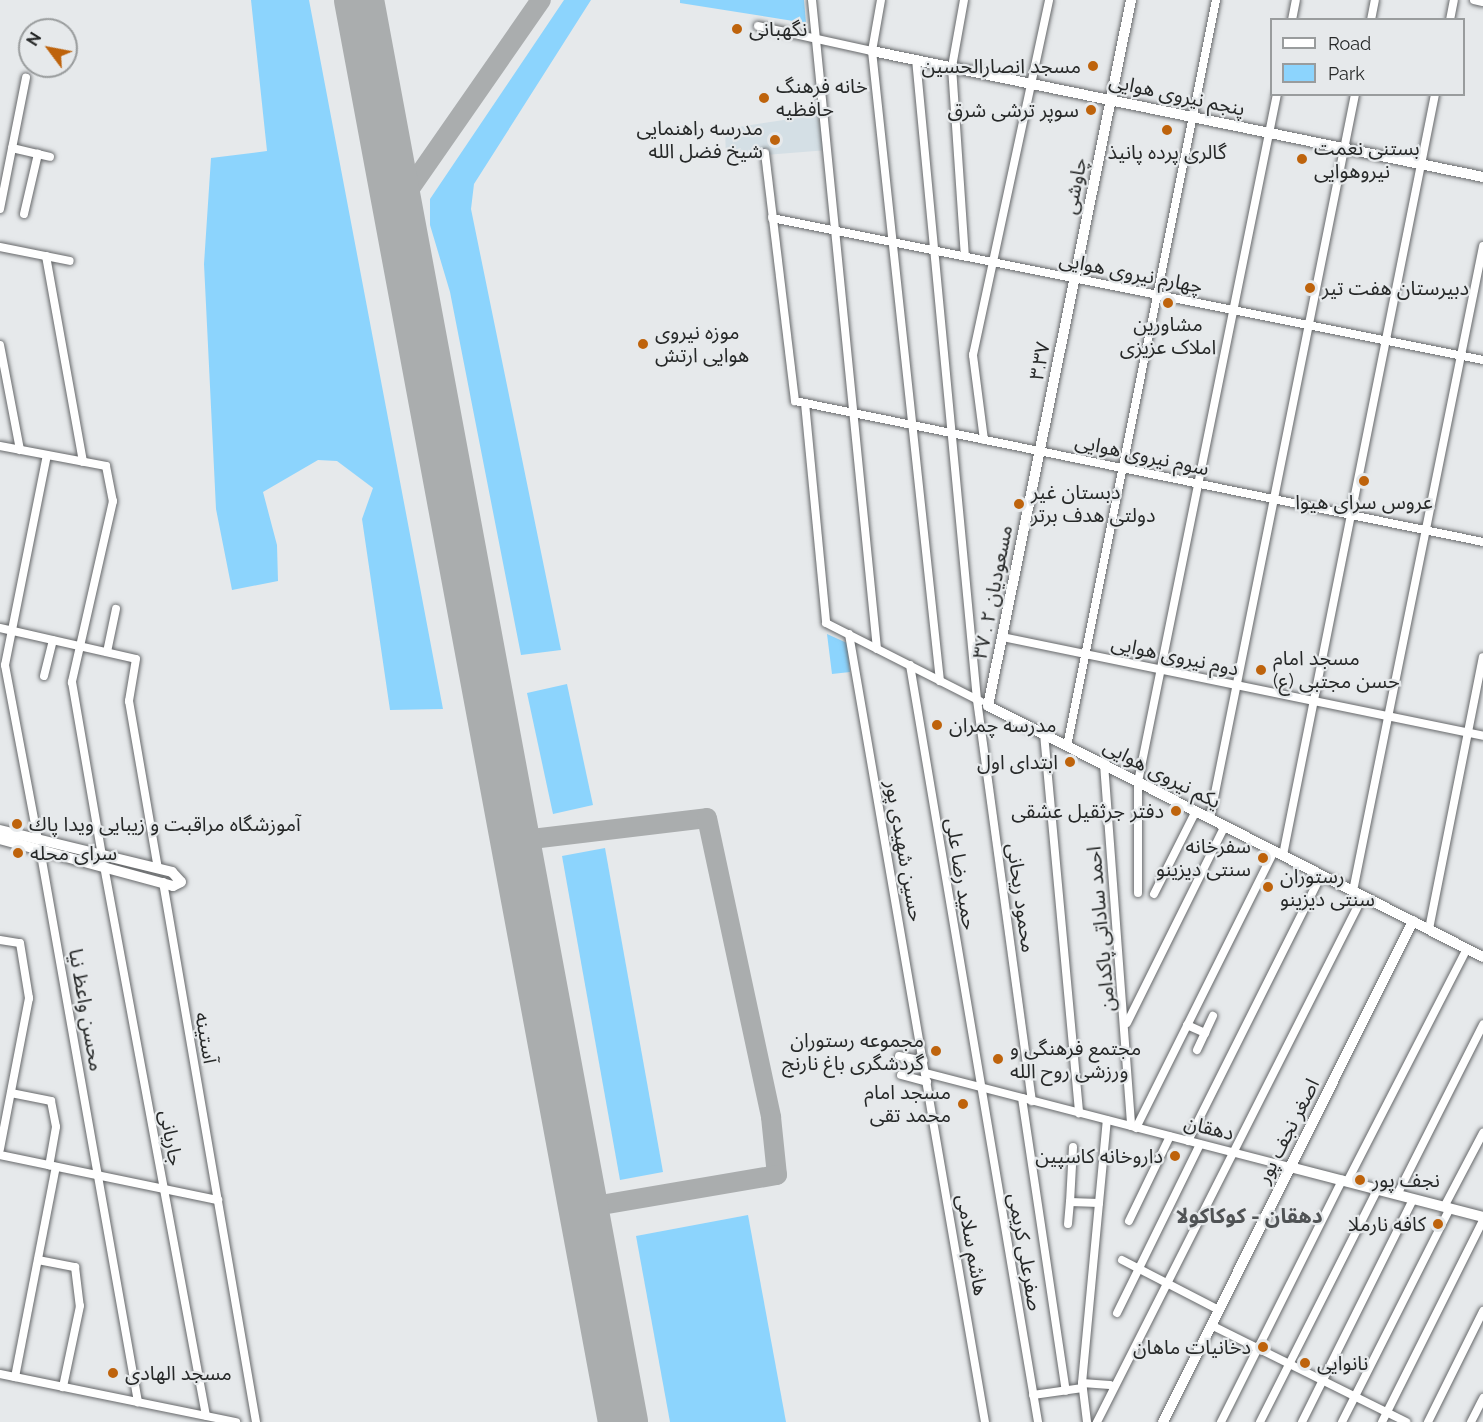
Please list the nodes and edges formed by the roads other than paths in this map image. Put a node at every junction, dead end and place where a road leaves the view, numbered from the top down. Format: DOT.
graph roads {
  1 [pos="812,0"];
  2 [pos="881,0"];
  3 [pos="964,0"];
  4 [pos="1049,0"];
  5 [pos="1131,0"];
  6 [pos="1216,0"];
  7 [pos="1296,0"];
  8 [pos="1375,0"];
  9 [pos="1454,0"];
  10 [pos="1474,0"];
  11 [pos="1483,2"];
  12 [pos="1292,18"];
  13 [pos="1371,18"];
  14 [pos="1450,18"];
  15 [pos="758,26"];
  16 [pos="817,39"];
  17 [pos="872,51"];
  18 [pos="916,59"];
  19 [pos="952,67"];
  20 [pos="26,78"];
  21 [pos="1032,84"];
  22 [pos="1277,96"];
  23 [pos="1355,96"];
  24 [pos="1436,96"];
  25 [pos="1111,100"];
  26 [pos="1193,117"];
  27 [pos="1270,133"];
  28 [pos="12,148"];
  29 [pos="1344,148"];
  30 [pos="765,153"];
  31 [pos="38,154"];
  32 [pos="50,158"];
  33 [pos="1422,164"];
  34 [pos="1483,177"];
  35 [pos="0,209"];
  36 [pos="24,214"];
  37 [pos="772,218"];
  38 [pos="836,231"];
  39 [pos="890,243"];
  40 [pos="1483,246"];
  41 [pos="0,247"];
  42 [pos="934,250"];
  43 [pos="46,256"];
  44 [pos="965,256"];
  45 [pos="70,261"];
  46 [pos="992,261"];
  47 [pos="1075,278"];
  48 [pos="1157,295"];
  49 [pos="1233,310"];
  50 [pos="1309,325"];
  51 [pos="1386,340"];
  52 [pos="0,345"];
  53 [pos="1460,355"];
  54 [pos="1483,360"];
  55 [pos="805,403"];
  56 [pos="854,413"];
  57 [pos="911,425"];
  58 [pos="951,433"];
  59 [pos="984,440"];
  60 [pos="0,446"];
  61 [pos="20,450"];
  62 [pos="1040,451"];
  63 [pos="47,455"];
  64 [pos="83,462"];
  65 [pos="1123,468"];
  66 [pos="1198,484"];
  67 [pos="1274,499"];
  68 [pos="1351,515"];
  69 [pos="1425,530"];
  70 [pos="1483,542"];
  71 [pos="116,609"];
  72 [pos="0,628"];
  73 [pos="12,631"];
  74 [pos="849,634"];
  75 [pos="1002,637"];
  76 [pos="53,640"];
  77 [pos="81,646"];
  78 [pos="877,649"];
  79 [pos="107,652"];
  80 [pos="1086,654"];
  81 [pos="1483,657"];
  82 [pos="910,665"];
  83 [pos="1161,670"];
  84 [pos="44,676"];
  85 [pos="940,681"];
  86 [pos="1237,686"];
  87 [pos="977,700"];
  88 [pos="1314,702"];
  89 [pos="988,705"];
  90 [pos="1388,717"];
  91 [pos="1468,733"];
  92 [pos="1044,734"];
  93 [pos="1483,736"];
  94 [pos="1067,746"];
  95 [pos="1104,764"];
  96 [pos="1138,782"];
  97 [pos="1196,811"];
  98 [pos="1210,818"];
  99 [pos="1225,826"];
  100 [pos="0,838"];
  101 [pos="39,845"];
  102 [pos="1278,853"];
  103 [pos="103,860"];
  104 [pos="158,869"];
  105 [pos="1321,875"];
  106 [pos="163,882"];
  107 [pos="1138,893"];
  108 [pos="1358,893"];
  109 [pos="1154,894"];
  110 [pos="1413,921"];
  111 [pos="1429,930"];
  112 [pos="0,940"];
  113 [pos="1467,949"];
  114 [pos="1483,957"];
  115 [pos="1214,1016"];
  116 [pos="1126,1024"];
  117 [pos="1483,1024"];
  118 [pos="1187,1025"];
  119 [pos="1205,1033"];
  120 [pos="1197,1050"];
  121 [pos="898,1056"];
  122 [pos="924,1061"];
  123 [pos="901,1075"];
  124 [pos="927,1078"];
  125 [pos="980,1087"];
  126 [pos="11,1093"];
  127 [pos="1022,1098"];
  128 [pos="1032,1101"];
  129 [pos="1079,1113"];
  130 [pos="1107,1120"];
  131 [pos="1134,1127"];
  132 [pos="1483,1133"];
  133 [pos="1170,1136"];
  134 [pos="1188,1141"];
  135 [pos="1200,1144"];
  136 [pos="1073,1147"];
  137 [pos="0,1149"];
  138 [pos="1233,1152"];
  139 [pos="0,1155"];
  140 [pos="53,1166"];
  141 [pos="1290,1167"];
  142 [pos="99,1176"];
  143 [pos="1344,1181"];
  144 [pos="164,1189"];
  145 [pos="1377,1190"];
  146 [pos="1396,1195"];
  147 [pos="1413,1199"];
  148 [pos="218,1200"];
  149 [pos="1070,1202"];
  150 [pos="1099,1203"];
  151 [pos="1447,1208"];
  152 [pos="1483,1218"];
  153 [pos="1129,1221"];
  154 [pos="1068,1224"];
  155 [pos="38,1260"];
  156 [pos="1122,1260"];
  157 [pos="1139,1269"];
  158 [pos="1167,1283"];
  159 [pos="1219,1310"];
  160 [pos="1483,1311"];
  161 [pos="1118,1313"];
  162 [pos="1211,1326"];
  163 [pos="1258,1349"];
  164 [pos="1290,1364"];
  165 [pos="0,1374"];
  166 [pos="15,1377"];
  167 [pos="1323,1381"];
  168 [pos="1110,1385"];
  169 [pos="1082,1386"];
  170 [pos="63,1387"];
  171 [pos="1066,1390"];
  172 [pos="1034,1395"];
  173 [pos="1354,1397"];
  174 [pos="1483,1398"];
  175 [pos="138,1402"];
  176 [pos="1386,1413"];
  177 [pos="206,1416"];
  178 [pos="236,1422"];
  179 [pos="256,1422"];
  180 [pos="985,1422"];
  181 [pos="1038,1422"];
  182 [pos="1087,1422"];
  183 [pos="1097,1422"];
  184 [pos="1163,1422"];
  185 [pos="1221,1422"];
  186 [pos="1260,1422"];
  187 [pos="1302,1422"];
  188 [pos="1342,1422"];
  189 [pos="1382,1422"];
  190 [pos="1406,1422"];
  191 [pos="1428,1422"];
  192 [pos="1471,1422"];
  1 -- 16 [label="street"];
  2 -- 17 [label="street"];
  3 -- 19 [label="street"];
  4 -- 21 [label="street"];
  5 -- 25 [label="main road, چاوشی"];
  6 -- 26 [label="street"];
  7 -- 12 [label="street"];
  8 -- 13 [label="street"];
  9 -- 14 [label="street"];
  10 -- 11 [label="street"];
  15 -- 16 [label="street, پنجم نیروی هوایی"];
  16 -- 17 [label="street, پنجم نیروی هوایی"];
  16 -- 38 [label="street"];
  17 -- 18 [label="main road, پنجم نیروی هوایی"];
  17 -- 39 [label="street"];
  18 -- 19 [label="main road, پنجم نیروی هوایی"];
  18 -- 42 [label="street, محمود ریحانی"];
  19 -- 21 [label="main road, پنجم نیروی هوایی"];
  19 -- 44 [label="street"];
  20 -- 28 [label="street"];
  21 -- 25 [label="main road, پنجم نیروی هوایی"];
  21 -- 46 [label="street"];
  22 -- 27 [label="street"];
  23 -- 29 [label="street"];
  24 -- 33 [label="street"];
  25 -- 26 [label="main road, پنجم نیروی هوایی"];
  25 -- 47 [label="main road, چاوشی"];
  26 -- 27 [label="main road, پنجم نیروی هوایی"];
  26 -- 48 [label="street"];
  27 -- 29 [label="main road, پنجم نیروی هوایی"];
  27 -- 49 [label="street"];
  28 -- 31 [label="street"];
  28 -- 35 [label="street"];
  29 -- 33 [label="main road, پنجم نیروی هوایی"];
  29 -- 50 [label="street"];
  30 -- 37 [label="street"];
  31 -- 32 [label="street"];
  31 -- 36 [label="street"];
  33 -- 34 [label="main road, پنجم نیروی هوایی"];
  33 -- 51 [label="street"];
  37 -- 38 [label="street, چهارم نیروی هوایی"];
  37 -- 55 [label="street, سوم نیروی هوایی"];
  38 -- 39 [label="street, چهارم نیروی هوایی"];
  38 -- 56 [label="street"];
  39 -- 42 [label="street, چهارم نیروی هوایی"];
  39 -- 57 [label="street"];
  40 -- 53 [label="street"];
  41 -- 43 [label="street"];
  42 -- 44 [label="street, چهارم نیروی هوایی"];
  42 -- 58 [label="street, محمود ریحانی"];
  43 -- 45 [label="street"];
  43 -- 64 [label="street"];
  44 -- 46 [label="street, چهارم نیروی هوایی"];
  46 -- 47 [label="street, چهارم نیروی هوایی"];
  46 -- 59 [label="street"];
  47 -- 48 [label="street, چهارم نیروی هوایی"];
  47 -- 62 [label="main road, ۳.۳۷"];
  48 -- 49 [label="street, چهارم نیروی هوایی"];
  48 -- 65 [label="street"];
  49 -- 50 [label="street, چهارم نیروی هوایی"];
  49 -- 66 [label="street"];
  50 -- 51 [label="street, چهارم نیروی هوایی"];
  50 -- 67 [label="street"];
  51 -- 53 [label="street, چهارم نیروی هوایی"];
  51 -- 68 [label="street"];
  52 -- 61 [label="street"];
  53 -- 54 [label="street, چهارم نیروی هوایی"];
  53 -- 69 [label="street"];
  55 -- 56 [label="street, سوم نیروی هوایی"];
  55 -- 74 [label="street, یکم نیروی هوایی"];
  56 -- 57 [label="street, سوم نیروی هوایی"];
  56 -- 78 [label="street"];
  57 -- 58 [label="street, سوم نیروی هوایی"];
  57 -- 85 [label="street"];
  58 -- 59 [label="street, سوم نیروی هوایی"];
  58 -- 87 [label="street, محمود ریحانی"];
  59 -- 62 [label="street, سوم نیروی هوایی"];
  60 -- 61 [label="street"];
  61 -- 63 [label="street"];
  62 -- 65 [label="street, سوم نیروی هوایی"];
  62 -- 75 [label="main road, مسعودیان ۲ . ۳۷"];
  63 -- 64 [label="street"];
  63 -- 73 [label="street, محسن واعظ نیا"];
  64 -- 77 [label="street, جاریانی"];
  65 -- 66 [label="street, سوم نیروی هوایی"];
  65 -- 80 [label="street"];
  66 -- 67 [label="street, سوم نیروی هوایی"];
  66 -- 83 [label="street"];
  67 -- 68 [label="street, سوم نیروی هوایی"];
  67 -- 86 [label="street"];
  68 -- 69 [label="street, سوم نیروی هوایی"];
  68 -- 88 [label="street"];
  69 -- 70 [label="street, سوم نیروی هوایی"];
  69 -- 90 [label="street"];
  71 -- 79 [label="street"];
  72 -- 73 [label="street"];
  73 -- 76 [label="street"];
  73 -- 101 [label="street, محسن واعظ نیا"];
  74 -- 78 [label="street, یکم نیروی هوایی"];
  74 -- 122 [label="street, حسین شهیدی پور"];
  75 -- 80 [label="street, دوم نیروی هوایی"];
  75 -- 89 [label="main road, مسعودیان ۲ . ۳۷"];
  76 -- 77 [label="street"];
  76 -- 84 [label="street"];
  77 -- 79 [label="street"];
  77 -- 103 [label="street, جاریانی"];
  78 -- 82 [label="street, یکم نیروی هوایی"];
  79 -- 104 [label="street"];
  80 -- 83 [label="street, دوم نیروی هوایی"];
  80 -- 94 [label="street"];
  81 -- 91 [label="street"];
  82 -- 85 [label="street, یکم نیروی هوایی"];
  82 -- 125 [label="street, حمید رضا علی"];
  83 -- 86 [label="street, دوم نیروی هوایی"];
  83 -- 96 [label="street"];
  85 -- 87 [label="street, یکم نیروی هوایی"];
  86 -- 88 [label="street, دوم نیروی هوایی"];
  86 -- 98 [label="street"];
  87 -- 89 [label="street, یکم نیروی هوایی"];
  87 -- 128 [label="street, محمود ریحانی"];
  88 -- 90 [label="street, دوم نیروی هوایی"];
  88 -- 102 [label="street"];
  89 -- 92 [label="main road, یکم نیروی هوایی"];
  90 -- 91 [label="street, دوم نیروی هوایی"];
  90 -- 108 [label="street"];
  91 -- 93 [label="street, دوم نیروی هوایی"];
  91 -- 111 [label="street"];
  92 -- 94 [label="main road, یکم نیروی هوایی"];
  92 -- 129 [label="street"];
  94 -- 95 [label="main road, یکم نیروی هوایی"];
  95 -- 96 [label="main road, یکم نیروی هوایی"];
  95 -- 116 [label="street, احمد ساداتی پاکدامن"];
  96 -- 97 [label="main road, یکم نیروی هوایی"];
  96 -- 107 [label="street"];
  97 -- 98 [label="main road, یکم نیروی هوایی"];
  97 -- 109 [label="street"];
  98 -- 99 [label="main road, یکم نیروی هوایی"];
  99 -- 102 [label="main road, یکم نیروی هوایی"];
  99 -- 116 [label="street"];
  100 -- 101 [label="main road"];
  101 -- 103 [label="main road"];
  101 -- 142 [label="street, محسن واعظ نیا"];
  102 -- 105 [label="main road, یکم نیروی هوایی"];
  102 -- 118 [label="street"];
  103 -- 104 [label="main road"];
  103 -- 106 [label="main road"];
  103 -- 144 [label="street, جاریانی"];
  104 -- 106 [label="main road"];
  105 -- 108 [label="main road, یکم نیروی هوایی"];
  105 -- 134 [label="street"];
  106 -- 148 [label="street, آستینه"];
  108 -- 110 [label="main road, یکم نیروی هوایی"];
  108 -- 138 [label="street"];
  110 -- 111 [label="main road, یکم نیروی هوایی"];
  110 -- 141 [label="main road, اصغر نجف پور"];
  111 -- 113 [label="main road, یکم نیروی هوایی"];
  112 -- 126 [label="street"];
  113 -- 114 [label="main road, یکم نیروی هوایی"];
  113 -- 143 [label="street"];
  115 -- 119 [label="street"];
  116 -- 131 [label="street, احمد ساداتی پاکدامن"];
  117 -- 146 [label="street"];
  118 -- 119 [label="street"];
  118 -- 131 [label="street"];
  119 -- 120 [label="street"];
  121 -- 122 [label="street"];
  122 -- 124 [label="street, حسین شهیدی پور"];
  123 -- 124 [label="street, دهقان"];
  124 -- 125 [label="street, دهقان"];
  124 -- 180 [label="street, هاشم سلامی"];
  125 -- 127 [label="street, دهقان"];
  125 -- 172 [label="street, صفرعلی کریمی"];
  126 -- 137 [label="street"];
  126 -- 140 [label="street"];
  127 -- 128 [label="street, دهقان"];
  127 -- 171 [label="street"];
  128 -- 129 [label="street, دهقان"];
  129 -- 130 [label="street, دهقان"];
  130 -- 131 [label="street, دهقان"];
  130 -- 150 [label="street"];
  131 -- 133 [label="street, دهقان"];
  132 -- 151 [label="street"];
  133 -- 134 [label="street, دهقان"];
  133 -- 153 [label="street"];
  134 -- 135 [label="street, دهقان"];
  135 -- 138 [label="street, دهقان"];
  135 -- 157 [label="street"];
  136 -- 149 [label="street"];
  138 -- 141 [label="street, دهقان"];
  138 -- 158 [label="street"];
  139 -- 140 [label="street"];
  140 -- 142 [label="street"];
  140 -- 155 [label="street"];
  141 -- 143 [label="main road, دهقان"];
  141 -- 159 [label="main road, اصغر نجف پور"];
  142 -- 144 [label="street"];
  142 -- 175 [label="street, محسن واعظ نیا"];
  143 -- 145 [label="main road, دهقان"];
  143 -- 163 [label="street"];
  144 -- 148 [label="street"];
  144 -- 177 [label="street, جاریانی"];
  145 -- 146 [label="main road, دهقان"];
  145 -- 164 [label="street"];
  146 -- 147 [label="main road, دهقان"];
  147 -- 151 [label="main road, دهقان"];
  147 -- 167 [label="street"];
  148 -- 179 [label="street, آستینه"];
  149 -- 150 [label="street"];
  149 -- 154 [label="street"];
  150 -- 169 [label="street"];
  151 -- 152 [label="main road, دهقان"];
  151 -- 173 [label="street"];
  152 -- 176 [label="street"];
  155 -- 166 [label="street"];
  155 -- 170 [label="street"];
  156 -- 157 [label="street"];
  157 -- 158 [label="street"];
  157 -- 161 [label="street"];
  158 -- 159 [label="street"];
  158 -- 183 [label="street"];
  159 -- 162 [label="main road, اصغر نجف پور"];
  160 -- 191 [label="street"];
  162 -- 163 [label="street"];
  162 -- 184 [label="main road, اصغر نجف پور"];
  163 -- 164 [label="street"];
  163 -- 185 [label="street"];
  164 -- 167 [label="street"];
  164 -- 186 [label="street"];
  165 -- 166 [label="street"];
  166 -- 170 [label="street"];
  167 -- 173 [label="street"];
  167 -- 187 [label="street"];
  168 -- 169 [label="street"];
  169 -- 171 [label="street"];
  169 -- 182 [label="street"];
  170 -- 175 [label="street"];
  171 -- 172 [label="street"];
  172 -- 181 [label="street, صفرعلی کریمی"];
  173 -- 176 [label="street"];
  173 -- 188 [label="street"];
  174 -- 192 [label="street"];
  175 -- 177 [label="street"];
  176 -- 189 [label="street"];
  176 -- 190 [label="street"];
  177 -- 178 [label="street"];
}
